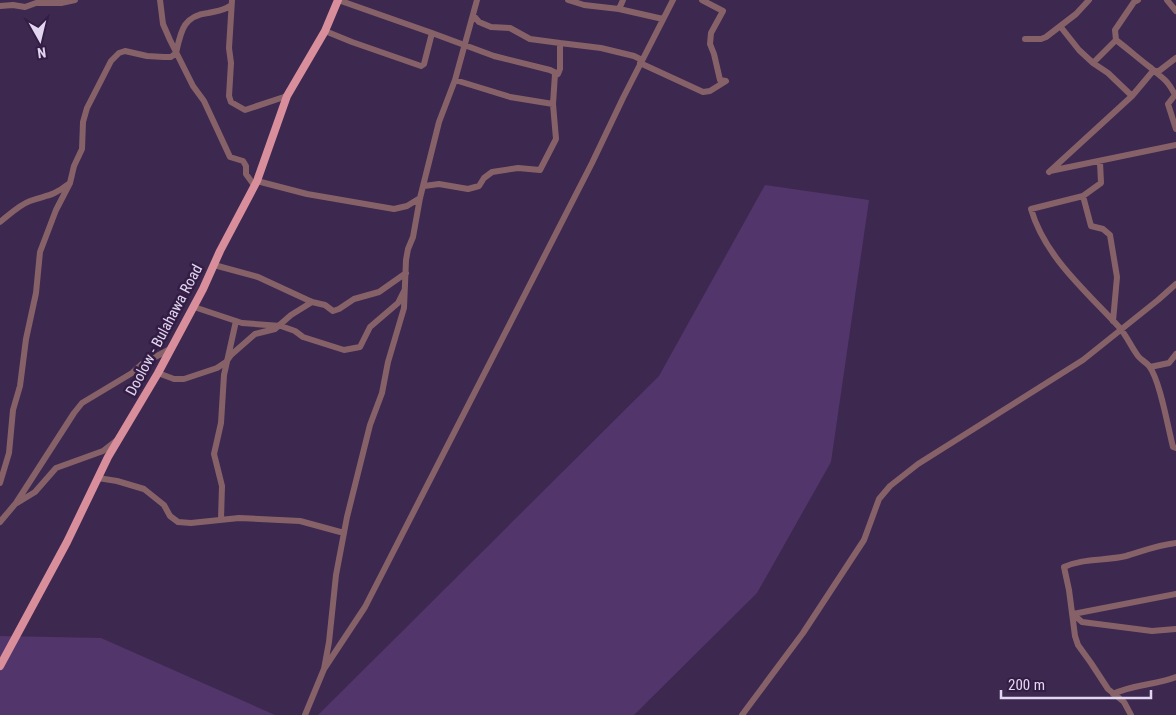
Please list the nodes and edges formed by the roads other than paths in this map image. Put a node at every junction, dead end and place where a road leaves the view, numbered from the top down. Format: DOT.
graph roads {
  1 [pos="34,0"];
  2 [pos="76,0"];
  3 [pos="160,0"];
  4 [pos="338,0"];
  5 [pos="477,0"];
  6 [pos="568,0"];
  7 [pos="623,0"];
  8 [pos="673,0"];
  9 [pos="702,0"];
  10 [pos="1089,0"];
  11 [pos="1138,0"];
  12 [pos="1168,0"];
  13 [pos="13,2"];
  14 [pos="585,2"];
  15 [pos="711,2"];
  16 [pos="231,3"];
  17 [pos="0,6"];
  18 [pos="30,6"];
  19 [pos="619,9"];
  20 [pos="1176,11"];
  21 [pos="473,15"];
  22 [pos="664,19"];
  23 [pos="1060,26"];
  24 [pos="325,31"];
  25 [pos="432,33"];
  26 [pos="1025,39"];
  27 [pos="1116,40"];
  28 [pos="560,43"];
  29 [pos="464,46"];
  30 [pos="176,53"];
  31 [pos="1176,58"];
  32 [pos="641,62"];
  33 [pos="1093,63"];
  34 [pos="1153,70"];
  35 [pos="555,74"];
  36 [pos="455,80"];
  37 [pos="287,96"];
  38 [pos="1132,96"];
  39 [pos="553,104"];
  40 [pos="1176,129"];
  41 [pos="1176,145"];
  42 [pos="1100,162"];
  43 [pos="70,183"];
  44 [pos="256,183"];
  45 [pos="424,186"];
  46 [pos="1083,196"];
  47 [pos="420,198"];
  48 [pos="0,222"];
  49 [pos="214,265"];
  50 [pos="406,273"];
  51 [pos="1176,284"];
  52 [pos="405,289"];
  53 [pos="312,302"];
  54 [pos="194,308"];
  55 [pos="1113,320"];
  56 [pos="236,321"];
  57 [pos="279,326"];
  58 [pos="1121,330"];
  59 [pos="172,348"];
  60 [pos="1176,354"];
  61 [pos="226,362"];
  62 [pos="1150,367"];
  63 [pos="158,374"];
  64 [pos="121,437"];
  65 [pos="1176,448"];
  66 [pos="98,478"];
  67 [pos="0,483"];
  68 [pos="16,504"];
  69 [pos="221,519"];
  70 [pos="0,522"];
  71 [pos="344,533"];
  72 [pos="1176,543"];
  73 [pos="1176,594"];
  74 [pos="1073,614"];
  75 [pos="1176,629"];
  76 [pos="0,666"];
  77 [pos="324,669"];
  78 [pos="1176,677"];
  79 [pos="1113,694"];
  80 [pos="305,715"];
  81 [pos="742,715"];
  82 [pos="1131,715"];
  1 -- 18 [label="street"];
  2 -- 18 [label="street"];
  3 -- 30 [label="street"];
  4 -- 24 [label="main road, Doolow - Bulahawa Road"];
  4 -- 25 [label="street"];
  5 -- 21 [label="street"];
  6 -- 14 [label="street"];
  7 -- 19 [label="street"];
  8 -- 22 [label="street"];
  9 -- 15 [label="street"];
  10 -- 23 [label="street"];
  11 -- 27 [label="street"];
  12 -- 20 [label="street"];
  13 -- 17 [label="street"];
  13 -- 18 [label="street"];
  14 -- 19 [label="street"];
  15 -- 32 [label="street"];
  16 -- 30 [label="street"];
  16 -- 37 [label="street"];
  19 -- 22 [label="street"];
  21 -- 28 [label="street"];
  21 -- 29 [label="street"];
  22 -- 32 [label="street"];
  23 -- 26 [label="street"];
  23 -- 33 [label="street"];
  24 -- 25 [label="street"];
  24 -- 37 [label="main road, Doolow - Bulahawa Road"];
  25 -- 29 [label="street"];
  27 -- 33 [label="street"];
  27 -- 34 [label="street"];
  28 -- 32 [label="street"];
  28 -- 35 [label="street"];
  29 -- 35 [label="street"];
  29 -- 36 [label="street"];
  30 -- 43 [label="street"];
  30 -- 44 [label="street"];
  31 -- 34 [label="street"];
  32 -- 77 [label="street"];
  33 -- 38 [label="street"];
  34 -- 38 [label="street"];
  34 -- 40 [label="street"];
  35 -- 39 [label="street"];
  36 -- 39 [label="street"];
  36 -- 45 [label="street"];
  37 -- 44 [label="main road, Doolow - Bulahawa Road"];
  38 -- 42 [label="street"];
  39 -- 45 [label="street"];
  41 -- 42 [label="street"];
  42 -- 46 [label="street"];
  43 -- 48 [label="street"];
  43 -- 67 [label="street"];
  44 -- 47 [label="street"];
  44 -- 49 [label="main road, Doolow - Bulahawa Road"];
  45 -- 47 [label="street"];
  46 -- 55 [label="street"];
  46 -- 55 [label="street"];
  47 -- 50 [label="street"];
  49 -- 53 [label="street"];
  49 -- 54 [label="main road, Doolow - Bulahawa Road"];
  50 -- 52 [label="street"];
  50 -- 53 [label="street"];
  51 -- 58 [label="street"];
  52 -- 57 [label="street"];
  52 -- 71 [label="street"];
  53 -- 57 [label="street"];
  54 -- 56 [label="street"];
  54 -- 59 [label="main road, Doolow - Bulahawa Road"];
  55 -- 58 [label="street"];
  56 -- 57 [label="street"];
  56 -- 61 [label="street"];
  57 -- 61 [label="street"];
  58 -- 62 [label="street"];
  58 -- 81 [label="street"];
  59 -- 63 [label="main road, Doolow - Bulahawa Road"];
  59 -- 68 [label="street"];
  60 -- 62 [label="street"];
  61 -- 63 [label="street"];
  61 -- 69 [label="street"];
  62 -- 65 [label="street"];
  63 -- 64 [label="main road, Doolow - Bulahawa Road"];
  64 -- 66 [label="main road, Doolow - Bulahawa Road"];
  64 -- 68 [label="street"];
  66 -- 69 [label="street"];
  66 -- 76 [label="main road, Doolow - Bulahawa Road"];
  68 -- 70 [label="street"];
  69 -- 71 [label="street"];
  71 -- 77 [label="street"];
  72 -- 74 [label="street"];
  73 -- 74 [label="street"];
  74 -- 75 [label="street"];
  74 -- 79 [label="street"];
  77 -- 80 [label="street"];
  78 -- 79 [label="street"];
  79 -- 82 [label="street"];
}
